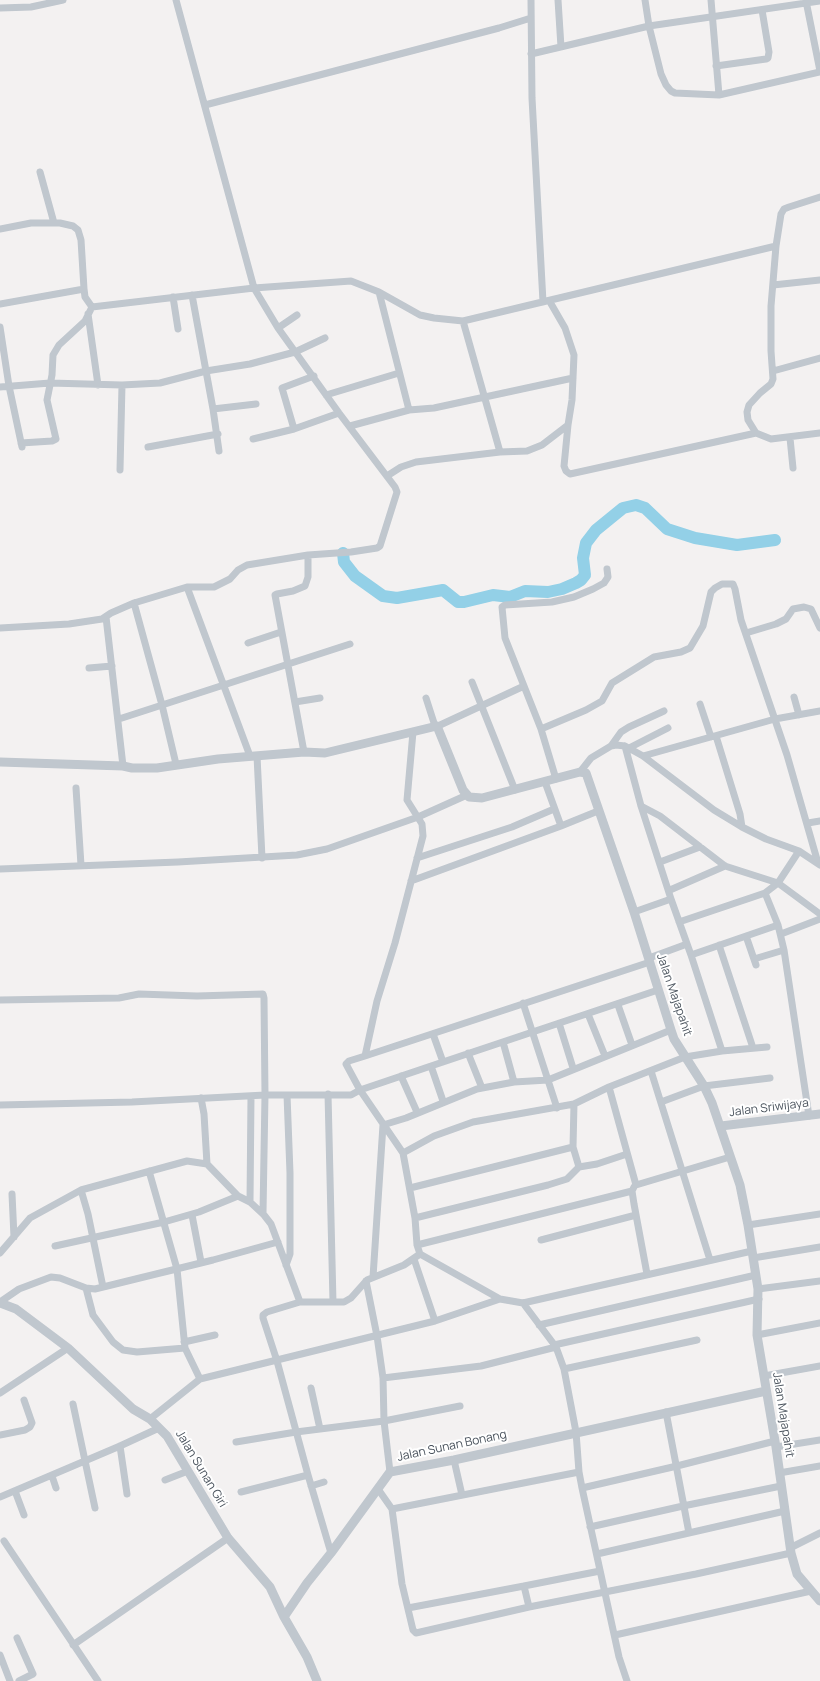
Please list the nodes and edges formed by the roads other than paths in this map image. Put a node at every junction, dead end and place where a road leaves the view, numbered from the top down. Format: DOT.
graph roads {
  1 [pos="63,0"];
  2 [pos="176,0"];
  3 [pos="531,0"];
  4 [pos="558,0"];
  5 [pos="645,0"];
  6 [pos="711,0"];
  7 [pos="820,1"];
  8 [pos="806,2"];
  9 [pos="0,8"];
  10 [pos="762,10"];
  11 [pos="531,18"];
  12 [pos="712,18"];
  13 [pos="649,26"];
  14 [pos="562,48"];
  15 [pos="531,54"];
  16 [pos="716,66"];
  17 [pos="820,71"];
  18 [pos="719,95"];
  19 [pos="205,106"];
  20 [pos="40,172"];
  21 [pos="820,197"];
  22 [pos="54,223"];
  23 [pos="0,229"];
  24 [pos="776,246"];
  25 [pos="820,280"];
  26 [pos="773,285"];
  27 [pos="254,288"];
  28 [pos="84,289"];
  29 [pos="378,292"];
  30 [pos="192,295"];
  31 [pos="173,297"];
  32 [pos="546,302"];
  33 [pos="0,304"];
  34 [pos="90,310"];
  35 [pos="296,315"];
  36 [pos="463,321"];
  37 [pos="0,327"];
  38 [pos="278,328"];
  39 [pos="178,329"];
  40 [pos="325,338"];
  41 [pos="296,352"];
  42 [pos="820,358"];
  43 [pos="773,371"];
  44 [pos="206,372"];
  45 [pos="399,373"];
  46 [pos="314,376"];
  47 [pos="573,378"];
  48 [pos="50,383"];
  49 [pos="98,385"];
  50 [pos="122,385"];
  51 [pos="9,386"];
  52 [pos="0,387"];
  53 [pos="326,395"];
  54 [pos="484,397"];
  55 [pos="256,404"];
  56 [pos="214,409"];
  57 [pos="409,410"];
  58 [pos="339,413"];
  59 [pos="568,425"];
  60 [pos="350,426"];
  61 [pos="294,429"];
  62 [pos="820,432"];
  63 [pos="756,433"];
  64 [pos="218,434"];
  65 [pos="790,438"];
  66 [pos="253,439"];
  67 [pos="148,447"];
  68 [pos="219,451"];
  69 [pos="500,452"];
  70 [pos="793,468"];
  71 [pos="120,470"];
  72 [pos="387,476"];
  73 [pos="308,555"];
  74 [pos="608,570"];
  75 [pos="187,587"];
  76 [pos="134,603"];
  77 [pos="106,617"];
  78 [pos="0,628"];
  79 [pos="820,628"];
  80 [pos="281,632"];
  81 [pos="746,633"];
  82 [pos="248,643"];
  83 [pos="350,644"];
  84 [pos="287,664"];
  85 [pos="112,666"];
  86 [pos="89,668"];
  87 [pos="472,682"];
  88 [pos="224,685"];
  89 [pos="524,686"];
  90 [pos="794,697"];
  91 [pos="320,698"];
  92 [pos="426,698"];
  93 [pos="295,702"];
  94 [pos="700,704"];
  95 [pos="162,705"];
  96 [pos="481,706"];
  97 [pos="664,711"];
  98 [pos="820,711"];
  99 [pos="799,715"];
  100 [pos="119,719"];
  101 [pos="775,719"];
  102 [pos="436,726"];
  103 [pos="668,728"];
  104 [pos="541,729"];
  105 [pos="413,732"];
  106 [pos="714,736"];
  107 [pos="610,746"];
  108 [pos="627,747"];
  109 [pos="304,752"];
  110 [pos="254,756"];
  111 [pos="642,756"];
  112 [pos="0,762"];
  113 [pos="176,764"];
  114 [pos="123,766"];
  115 [pos="580,772"];
  116 [pos="556,779"];
  117 [pos="545,782"];
  118 [pos="76,788"];
  119 [pos="515,790"];
  120 [pos="467,795"];
  121 [pos="641,806"];
  122 [pos="554,809"];
  123 [pos="598,811"];
  124 [pos="418,817"];
  125 [pos="820,821"];
  126 [pos="808,823"];
  127 [pos="561,826"];
  128 [pos="742,826"];
  129 [pos="700,847"];
  130 [pos="798,851"];
  131 [pos="262,858"];
  132 [pos="417,858"];
  133 [pos="660,862"];
  134 [pos="819,864"];
  135 [pos="82,865"];
  136 [pos="725,866"];
  137 [pos="0,869"];
  138 [pos="412,881"];
  139 [pos="778,883"];
  140 [pos="670,890"];
  141 [pos="765,893"];
  142 [pos="671,899"];
  143 [pos="634,912"];
  144 [pos="820,914"];
  145 [pos="820,919"];
  146 [pos="679,922"];
  147 [pos="778,925"];
  148 [pos="780,934"];
  149 [pos="746,936"];
  150 [pos="687,944"];
  151 [pos="719,945"];
  152 [pos="784,950"];
  153 [pos="691,955"];
  154 [pos="649,960"];
  155 [pos="658,990"];
  156 [pos="0,1000"];
  157 [pos="522,1003"];
  158 [pos="618,1005"];
  159 [pos="588,1014"];
  160 [pos="559,1023"];
  161 [pos="671,1030"];
  162 [pos="532,1032"];
  163 [pos="433,1034"];
  164 [pos="503,1042"];
  165 [pos="632,1044"];
  166 [pos="766,1047"];
  167 [pos="754,1048"];
  168 [pos="722,1051"];
  169 [pos="468,1053"];
  170 [pos="365,1056"];
  171 [pos="605,1056"];
  172 [pos="685,1058"];
  173 [pos="443,1062"];
  174 [pos="431,1066"];
  175 [pos="573,1068"];
  176 [pos="651,1071"];
  177 [pos="401,1076"];
  178 [pos="770,1078"];
  179 [pos="548,1080"];
  180 [pos="514,1082"];
  181 [pos="704,1086"];
  182 [pos="609,1087"];
  183 [pos="482,1088"];
  184 [pos="360,1090"];
  185 [pos="287,1094"];
  186 [pos="328,1094"];
  187 [pos="265,1095"];
  188 [pos="252,1096"];
  189 [pos="201,1098"];
  190 [pos="443,1102"];
  191 [pos="661,1102"];
  192 [pos="574,1104"];
  193 [pos="0,1105"];
  194 [pos="557,1108"];
  195 [pos="417,1112"];
  196 [pos="820,1114"];
  197 [pos="809,1116"];
  198 [pos="383,1125"];
  199 [pos="722,1126"];
  200 [pos="573,1147"];
  201 [pos="403,1153"];
  202 [pos="627,1154"];
  203 [pos="730,1157"];
  204 [pos="207,1164"];
  205 [pos="579,1167"];
  206 [pos="683,1171"];
  207 [pos="149,1172"];
  208 [pos="410,1188"];
  209 [pos="634,1188"];
  210 [pos="81,1190"];
  211 [pos="12,1194"];
  212 [pos="238,1196"];
  213 [pos="250,1202"];
  214 [pos="263,1213"];
  215 [pos="192,1214"];
  216 [pos="820,1214"];
  217 [pos="636,1216"];
  218 [pos="415,1218"];
  219 [pos="164,1222"];
  220 [pos="748,1225"];
  221 [pos="14,1238"];
  222 [pos="93,1239"];
  223 [pos="541,1240"];
  224 [pos="278,1242"];
  225 [pos="417,1245"];
  226 [pos="55,1246"];
  227 [pos="820,1247"];
  228 [pos="0,1253"];
  229 [pos="752,1254"];
  230 [pos="417,1257"];
  231 [pos="710,1260"];
  232 [pos="200,1262"];
  233 [pos="286,1265"];
  234 [pos="177,1269"];
  235 [pos="646,1274"];
  236 [pos="756,1275"];
  237 [pos="370,1279"];
  238 [pos="820,1281"];
  239 [pos="103,1287"];
  240 [pos="86,1288"];
  241 [pos="758,1289"];
  242 [pos="500,1299"];
  243 [pos="759,1299"];
  244 [pos="300,1302"];
  245 [pos="333,1302"];
  246 [pos="0,1303"];
  247 [pos="523,1303"];
  248 [pos="435,1321"];
  249 [pos="820,1323"];
  250 [pos="539,1325"];
  251 [pos="757,1335"];
  252 [pos="215,1336"];
  253 [pos="377,1336"];
  254 [pos="697,1340"];
  255 [pos="184,1345"];
  256 [pos="555,1346"];
  257 [pos="68,1348"];
  258 [pos="277,1361"];
  259 [pos="820,1366"];
  260 [pos="564,1369"];
  261 [pos="764,1376"];
  262 [pos="383,1378"];
  263 [pos="200,1379"];
  264 [pos="311,1388"];
  265 [pos="766,1391"];
  266 [pos="0,1393"];
  267 [pos="24,1400"];
  268 [pos="74,1404"];
  269 [pos="460,1406"];
  270 [pos="666,1412"];
  271 [pos="150,1419"];
  272 [pos="384,1421"];
  273 [pos="159,1428"];
  274 [pos="320,1429"];
  275 [pos="296,1432"];
  276 [pos="576,1432"];
  277 [pos="0,1435"];
  278 [pos="820,1440"];
  279 [pos="236,1442"];
  280 [pos="775,1444"];
  281 [pos="120,1446"];
  282 [pos="454,1460"];
  283 [pos="85,1461"];
  284 [pos="677,1466"];
  285 [pos="820,1466"];
  286 [pos="188,1470"];
  287 [pos="390,1472"];
  288 [pos="579,1472"];
  289 [pos="779,1473"];
  290 [pos="308,1475"];
  291 [pos="52,1476"];
  292 [pos="165,1480"];
  293 [pos="324,1482"];
  294 [pos="311,1486"];
  295 [pos="781,1486"];
  296 [pos="56,1488"];
  297 [pos="582,1488"];
  298 [pos="378,1489"];
  299 [pos="15,1491"];
  300 [pos="241,1492"];
  301 [pos="127,1494"];
  302 [pos="462,1495"];
  303 [pos="0,1497"];
  304 [pos="683,1506"];
  305 [pos="94,1508"];
  306 [pos="392,1509"];
  307 [pos="785,1511"];
  308 [pos="24,1515"];
  309 [pos="590,1527"];
  310 [pos="689,1532"];
  311 [pos="820,1533"];
  312 [pos="228,1538"];
  313 [pos="1,1540"];
  314 [pos="790,1550"];
  315 [pos="332,1553"];
  316 [pos="596,1554"];
  317 [pos="600,1571"];
  318 [pos="524,1586"];
  319 [pos="811,1590"];
  320 [pos="606,1593"];
  321 [pos="820,1601"];
  322 [pos="529,1607"];
  323 [pos="408,1608"];
  324 [pos="284,1617"];
  325 [pos="615,1635"];
  326 [pos="17,1638"];
  327 [pos="73,1646"];
  328 [pos="0,1656"];
  329 [pos="34,1678"];
  330 [pos="10,1681"];
  331 [pos="19,1681"];
  332 [pos="98,1681"];
  333 [pos="317,1681"];
  334 [pos="627,1681"];
  1 -- 9 [label="street"];
  2 -- 19 [label="street"];
  3 -- 11 [label="street"];
  4 -- 14 [label="street"];
  5 -- 13 [label="street"];
  6 -- 12 [label="street"];
  7 -- 8 [label="street"];
  8 -- 10 [label="street"];
  8 -- 17 [label="street"];
  10 -- 12 [label="street"];
  10 -- 16 [label="street"];
  11 -- 15 [label="street"];
  11 -- 19 [label="street"];
  12 -- 13 [label="street"];
  12 -- 16 [label="street"];
  13 -- 14 [label="street"];
  13 -- 18 [label="street"];
  14 -- 15 [label="street"];
  15 -- 32 [label="street"];
  16 -- 18 [label="street"];
  17 -- 18 [label="street"];
  19 -- 27 [label="street"];
  20 -- 22 [label="street"];
  21 -- 24 [label="street"];
  22 -- 23 [label="street"];
  22 -- 28 [label="street"];
  24 -- 26 [label="street"];
  24 -- 32 [label="street"];
  25 -- 26 [label="street"];
  26 -- 43 [label="street"];
  27 -- 29 [label="street"];
  27 -- 30 [label="street"];
  27 -- 38 [label="street"];
  28 -- 33 [label="street"];
  28 -- 34 [label="street"];
  29 -- 36 [label="street"];
  29 -- 45 [label="street"];
  30 -- 31 [label="street"];
  30 -- 44 [label="street"];
  31 -- 34 [label="street"];
  31 -- 39 [label="street"];
  32 -- 36 [label="street"];
  32 -- 47 [label="street"];
  34 -- 48 [label="street"];
  34 -- 49 [label="street"];
  35 -- 38 [label="street"];
  36 -- 54 [label="street"];
  37 -- 51 [label="street"];
  38 -- 41 [label="street"];
  40 -- 41 [label="street"];
  41 -- 44 [label="street"];
  41 -- 46 [label="street"];
  42 -- 43 [label="street"];
  43 -- 63 [label="street"];
  44 -- 50 [label="street"];
  44 -- 56 [label="street"];
  45 -- 53 [label="street"];
  45 -- 57 [label="street"];
  46 -- 53 [label="street"];
  46 -- 61 [label="street"];
  47 -- 54 [label="street"];
  47 -- 59 [label="street"];
  48 -- 49 [label="street"];
  48 -- 51 [label="street"];
  48 -- 51 [label="street"];
  49 -- 50 [label="street"];
  50 -- 71 [label="street"];
  51 -- 52 [label="street"];
  53 -- 58 [label="street"];
  54 -- 57 [label="street"];
  54 -- 69 [label="street"];
  55 -- 56 [label="street"];
  56 -- 64 [label="street"];
  57 -- 60 [label="street"];
  58 -- 60 [label="street"];
  58 -- 61 [label="street"];
  59 -- 63 [label="street"];
  59 -- 69 [label="street"];
  60 -- 72 [label="street"];
  61 -- 66 [label="street"];
  62 -- 65 [label="street"];
  63 -- 65 [label="street"];
  64 -- 67 [label="street"];
  64 -- 68 [label="street"];
  65 -- 70 [label="street"];
  69 -- 72 [label="street"];
  72 -- 73 [label="street"];
  73 -- 75 [label="street"];
  73 -- 80 [label="street"];
  74 -- 89 [label="street"];
  75 -- 76 [label="street"];
  75 -- 88 [label="street"];
  76 -- 77 [label="street"];
  76 -- 95 [label="street"];
  77 -- 78 [label="street"];
  77 -- 85 [label="street"];
  79 -- 81 [label="street"];
  80 -- 82 [label="street"];
  80 -- 84 [label="street"];
  81 -- 101 [label="street"];
  81 -- 104 [label="street"];
  83 -- 84 [label="street"];
  84 -- 88 [label="street"];
  84 -- 93 [label="street"];
  85 -- 86 [label="street"];
  85 -- 100 [label="street"];
  87 -- 96 [label="street"];
  88 -- 95 [label="street"];
  88 -- 110 [label="street"];
  89 -- 96 [label="street"];
  89 -- 104 [label="street"];
  90 -- 99 [label="street"];
  91 -- 93 [label="street"];
  92 -- 102 [label="street"];
  93 -- 109 [label="street"];
  94 -- 106 [label="street"];
  95 -- 100 [label="street"];
  95 -- 113 [label="street"];
  96 -- 102 [label="street"];
  96 -- 119 [label="street"];
  97 -- 107 [label="street"];
  98 -- 99 [label="street"];
  99 -- 101 [label="street"];
  100 -- 114 [label="street"];
  101 -- 106 [label="street"];
  101 -- 126 [label="street"];
  102 -- 105 [label="street"];
  102 -- 120 [label="street"];
  103 -- 108 [label="street"];
  104 -- 116 [label="street"];
  105 -- 109 [label="street"];
  105 -- 124 [label="street"];
  106 -- 111 [label="street"];
  106 -- 128 [label="street"];
  107 -- 108 [label="street"];
  107 -- 115 [label="street"];
  108 -- 111 [label="street"];
  108 -- 121 [label="street"];
  109 -- 110 [label="street"];
  110 -- 113 [label="street"];
  110 -- 131 [label="street"];
  111 -- 128 [label="street"];
  112 -- 114 [label="street"];
  113 -- 114 [label="street"];
  115 -- 116 [label="street"];
  115 -- 123 [label="street, Jalan Majapahit"];
  116 -- 117 [label="street"];
  117 -- 119 [label="street"];
  117 -- 122 [label="street"];
  118 -- 135 [label="street"];
  119 -- 120 [label="street"];
  120 -- 124 [label="street"];
  121 -- 129 [label="street"];
  121 -- 133 [label="street"];
  122 -- 127 [label="street"];
  122 -- 132 [label="street"];
  123 -- 127 [label="street"];
  123 -- 143 [label="street, Jalan Majapahit"];
  124 -- 131 [label="street"];
  124 -- 132 [label="street"];
  125 -- 126 [label="street"];
  126 -- 134 [label="street"];
  127 -- 138 [label="street"];
  128 -- 130 [label="street"];
  129 -- 133 [label="street"];
  129 -- 136 [label="street"];
  130 -- 134 [label="street"];
  130 -- 139 [label="street"];
  131 -- 135 [label="street"];
  132 -- 138 [label="street"];
  133 -- 140 [label="street"];
  135 -- 137 [label="street"];
  136 -- 139 [label="street"];
  136 -- 140 [label="street"];
  138 -- 170 [label="street"];
  139 -- 141 [label="street"];
  139 -- 144 [label="street"];
  140 -- 142 [label="street"];
  141 -- 146 [label="street"];
  141 -- 147 [label="street"];
  142 -- 143 [label="street"];
  142 -- 146 [label="street"];
  143 -- 154 [label="street, Jalan Majapahit"];
  145 -- 148 [label="street"];
  146 -- 150 [label="street"];
  147 -- 148 [label="street"];
  147 -- 149 [label="street"];
  148 -- 152 [label="street"];
  149 -- 151 [label="street"];
  149 -- 152 [label="street"];
  150 -- 153 [label="street"];
  150 -- 154 [label="street"];
  151 -- 153 [label="street"];
  151 -- 167 [label="street"];
  152 -- 197 [label="street"];
  153 -- 168 [label="street"];
  154 -- 155 [label="street, Jalan Majapahit"];
  154 -- 157 [label="street"];
  155 -- 158 [label="street"];
  155 -- 161 [label="street, Jalan Majapahit"];
  156 -- 187 [label="street"];
  157 -- 162 [label="street"];
  157 -- 163 [label="street"];
  158 -- 159 [label="street"];
  158 -- 165 [label="street"];
  159 -- 160 [label="street"];
  159 -- 171 [label="street"];
  160 -- 162 [label="street"];
  160 -- 175 [label="street"];
  161 -- 165 [label="street"];
  161 -- 172 [label="street, Jalan Majapahit"];
  162 -- 164 [label="street"];
  162 -- 179 [label="street"];
  163 -- 170 [label="street"];
  163 -- 173 [label="street"];
  164 -- 169 [label="street"];
  164 -- 180 [label="street"];
  165 -- 171 [label="street"];
  166 -- 167 [label="street"];
  167 -- 168 [label="street"];
  168 -- 172 [label="street"];
  169 -- 173 [label="street"];
  169 -- 183 [label="street"];
  170 -- 184 [label="street"];
  171 -- 175 [label="street"];
  172 -- 176 [label="street"];
  172 -- 181 [label="street, Jalan Majapahit"];
  173 -- 174 [label="street"];
  174 -- 177 [label="street"];
  174 -- 190 [label="street"];
  175 -- 179 [label="street"];
  176 -- 182 [label="street"];
  176 -- 191 [label="street"];
  177 -- 184 [label="street"];
  177 -- 195 [label="street"];
  178 -- 181 [label="street"];
  179 -- 180 [label="street"];
  179 -- 194 [label="street"];
  180 -- 183 [label="street"];
  181 -- 191 [label="street"];
  181 -- 199 [label="street, Jalan Majapahit"];
  182 -- 192 [label="street"];
  182 -- 202 [label="street"];
  183 -- 190 [label="street"];
  184 -- 186 [label="street"];
  184 -- 198 [label="street"];
  185 -- 186 [label="street"];
  185 -- 187 [label="street"];
  185 -- 233 [label="street"];
  186 -- 245 [label="street"];
  187 -- 188 [label="street"];
  187 -- 214 [label="street"];
  188 -- 189 [label="street"];
  188 -- 213 [label="street"];
  189 -- 193 [label="street"];
  189 -- 204 [label="street"];
  190 -- 195 [label="street"];
  191 -- 206 [label="street"];
  192 -- 194 [label="street"];
  192 -- 200 [label="street"];
  194 -- 201 [label="street"];
  195 -- 198 [label="street"];
  196 -- 197 [label="street, Jalan Sriwijaya"];
  197 -- 199 [label="street, Jalan Sriwijaya"];
  198 -- 201 [label="street"];
  198 -- 237 [label="street"];
  199 -- 203 [label="street, Jalan Majapahit"];
  200 -- 205 [label="street"];
  200 -- 208 [label="street"];
  201 -- 208 [label="street"];
  202 -- 205 [label="street"];
  202 -- 209 [label="street"];
  203 -- 206 [label="street"];
  203 -- 220 [label="street, Jalan Majapahit"];
  204 -- 207 [label="street"];
  204 -- 212 [label="street"];
  205 -- 218 [label="street"];
  206 -- 209 [label="street"];
  206 -- 231 [label="street"];
  207 -- 210 [label="street"];
  207 -- 219 [label="street"];
  208 -- 218 [label="street"];
  209 -- 217 [label="street"];
  209 -- 225 [label="street"];
  210 -- 221 [label="street"];
  210 -- 222 [label="street"];
  211 -- 221 [label="street"];
  212 -- 213 [label="street"];
  212 -- 215 [label="street"];
  213 -- 214 [label="street"];
  214 -- 224 [label="street"];
  215 -- 219 [label="street"];
  215 -- 232 [label="street"];
  216 -- 220 [label="street"];
  217 -- 223 [label="street"];
  217 -- 235 [label="street"];
  218 -- 225 [label="street"];
  219 -- 222 [label="street"];
  219 -- 234 [label="street"];
  220 -- 229 [label="street, Jalan Majapahit"];
  221 -- 228 [label="street"];
  222 -- 226 [label="street"];
  222 -- 239 [label="street"];
  224 -- 232 [label="street"];
  224 -- 233 [label="street"];
  225 -- 230 [label="street"];
  227 -- 229 [label="street"];
  229 -- 231 [label="street"];
  229 -- 236 [label="street, Jalan Majapahit"];
  230 -- 237 [label="street"];
  230 -- 242 [label="street"];
  230 -- 248 [label="street"];
  231 -- 235 [label="street"];
  232 -- 234 [label="street"];
  233 -- 244 [label="street"];
  234 -- 239 [label="street"];
  234 -- 255 [label="street"];
  235 -- 247 [label="street"];
  236 -- 241 [label="street, Jalan Majapahit"];
  236 -- 250 [label="street"];
  237 -- 245 [label="street"];
  237 -- 253 [label="street"];
  238 -- 241 [label="street"];
  239 -- 240 [label="street"];
  240 -- 246 [label="street"];
  240 -- 255 [label="street"];
  241 -- 243 [label="street, Jalan Majapahit"];
  242 -- 247 [label="street"];
  242 -- 248 [label="street"];
  243 -- 251 [label="street, Jalan Majapahit"];
  243 -- 256 [label="street"];
  244 -- 245 [label="street"];
  244 -- 258 [label="street"];
  246 -- 257 [label="street, Jalan Sunan Giri"];
  247 -- 250 [label="street"];
  248 -- 253 [label="street"];
  249 -- 251 [label="street"];
  250 -- 256 [label="street"];
  251 -- 261 [label="street, Jalan Majapahit"];
  252 -- 255 [label="street"];
  253 -- 258 [label="street"];
  253 -- 262 [label="street"];
  254 -- 260 [label="street"];
  255 -- 263 [label="street"];
  256 -- 260 [label="street"];
  256 -- 262 [label="street"];
  257 -- 266 [label="street"];
  257 -- 271 [label="street, Jalan Sunan Giri"];
  258 -- 263 [label="street"];
  258 -- 275 [label="street"];
  259 -- 261 [label="street"];
  260 -- 276 [label="street"];
  261 -- 265 [label="street, Jalan Majapahit"];
  262 -- 272 [label="street"];
  263 -- 271 [label="street"];
  264 -- 274 [label="street"];
  265 -- 270 [label="street, Jalan Sunan Bonang"];
  265 -- 280 [label="street, Jalan Majapahit"];
  267 -- 277 [label="street"];
  268 -- 283 [label="street"];
  269 -- 272 [label="street"];
  270 -- 276 [label="street, Jalan Sunan Bonang"];
  270 -- 284 [label="street"];
  271 -- 273 [label="street, Jalan Sunan Giri"];
  272 -- 274 [label="street"];
  272 -- 287 [label="street"];
  273 -- 281 [label="street"];
  273 -- 286 [label="street, Jalan Sunan Giri"];
  274 -- 275 [label="street"];
  275 -- 279 [label="street"];
  275 -- 290 [label="street"];
  276 -- 282 [label="street, Jalan Sunan Bonang"];
  276 -- 288 [label="street"];
  278 -- 280 [label="street"];
  280 -- 284 [label="street"];
  280 -- 289 [label="street, Jalan Majapahit"];
  281 -- 283 [label="street"];
  281 -- 301 [label="street"];
  282 -- 287 [label="street, Jalan Sunan Bonang"];
  282 -- 302 [label="street"];
  283 -- 291 [label="street"];
  283 -- 305 [label="street"];
  284 -- 297 [label="street"];
  284 -- 304 [label="street"];
  285 -- 289 [label="street"];
  286 -- 292 [label="street"];
  286 -- 312 [label="street, Jalan Sunan Giri"];
  287 -- 298 [label="street, Jalan Sunan Bonang"];
  288 -- 297 [label="street"];
  288 -- 302 [label="street"];
  289 -- 295 [label="street, Jalan Majapahit"];
  290 -- 294 [label="street"];
  290 -- 300 [label="street"];
  291 -- 296 [label="street"];
  291 -- 299 [label="street"];
  293 -- 294 [label="street"];
  294 -- 315 [label="street"];
  295 -- 304 [label="street"];
  295 -- 307 [label="street, Jalan Majapahit"];
  297 -- 309 [label="street"];
  298 -- 306 [label="street"];
  298 -- 315 [label="street, Jalan Sunan Bonang"];
  299 -- 303 [label="street"];
  299 -- 308 [label="street"];
  302 -- 306 [label="street"];
  304 -- 309 [label="street"];
  304 -- 310 [label="street"];
  306 -- 323 [label="street"];
  307 -- 310 [label="street"];
  307 -- 314 [label="street, Jalan Majapahit"];
  309 -- 316 [label="street"];
  310 -- 316 [label="street"];
  311 -- 314 [label="street"];
  312 -- 324 [label="street, Jalan Sunan Giri"];
  312 -- 327 [label="street"];
  313 -- 327 [label="street"];
  314 -- 319 [label="street, Jalan Majapahit"];
  314 -- 320 [label="street"];
  315 -- 324 [label="street, Jalan Sunan Bonang"];
  316 -- 317 [label="street"];
  317 -- 318 [label="street"];
  317 -- 320 [label="street"];
  318 -- 322 [label="street"];
  318 -- 323 [label="street"];
  319 -- 321 [label="street, Jalan Majapahit"];
  319 -- 325 [label="street"];
  320 -- 322 [label="street"];
  320 -- 325 [label="street"];
  322 -- 323 [label="street"];
  324 -- 333 [label="street"];
  325 -- 334 [label="street"];
  326 -- 329 [label="street"];
  327 -- 332 [label="street"];
  328 -- 330 [label="street"];
  329 -- 331 [label="street"];
}
